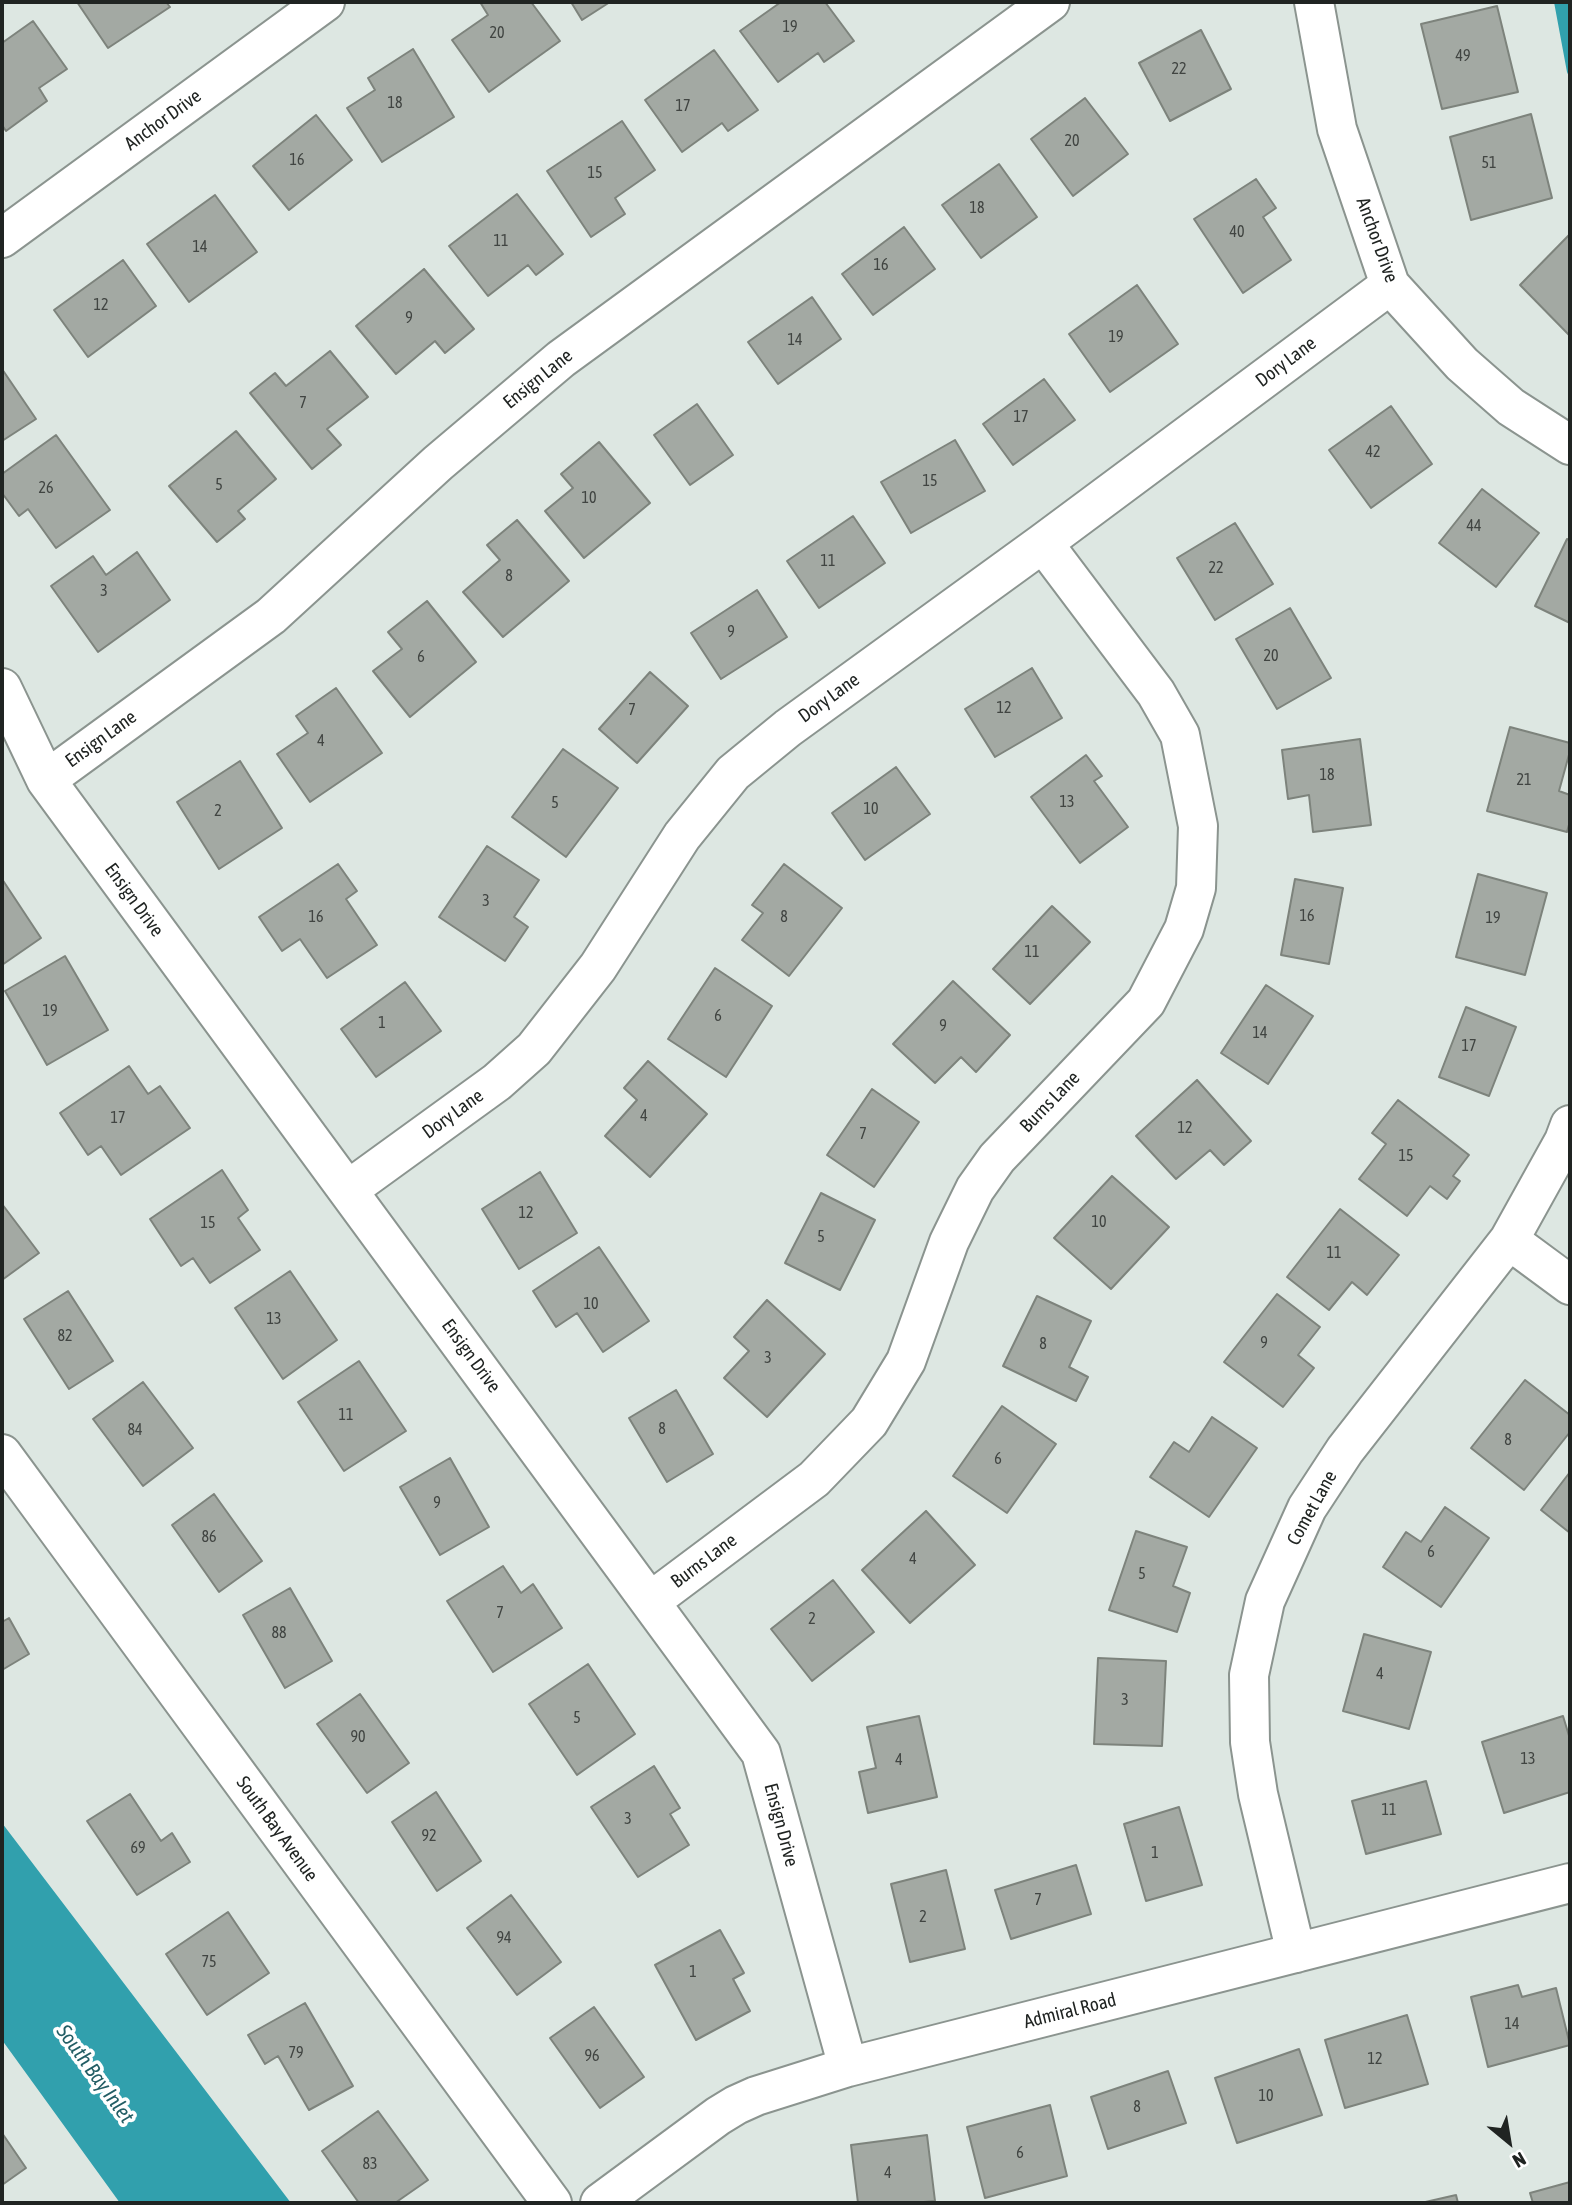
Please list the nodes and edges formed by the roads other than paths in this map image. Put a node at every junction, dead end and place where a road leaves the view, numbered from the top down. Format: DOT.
graph roads {
  1 [pos="325,2"];
  2 [pos="1050,2"];
  3 [pos="1314,2"];
  4 [pos="2,238"];
  5 [pos="1391,285"];
  6 [pos="1570,445"];
  7 [pos="1043,543"];
  8 [pos="2,688"];
  9 [pos="46,780"];
  10 [pos="1570,1125"];
  11 [pos="348,1190"];
  12 [pos="1509,1240"];
  13 [pos="1570,1285"];
  14 [pos="2,1454"];
  15 [pos="651,1601"];
  16 [pos="1570,1883"];
  17 [pos="1296,1953"];
  18 [pos="848,2067"];
  19 [pos="552,2203"];
  20 [pos="600,2203"];
  1 -- 4 [label="street, Anchor Drive"];
  2 -- 9 [label="street, Ensign Lane"];
  3 -- 5 [label="street, Anchor Drive"];
  5 -- 6 [label="street, Anchor Drive"];
  5 -- 7 [label="street, Dory Lane"];
  7 -- 11 [label="street, Dory Lane"];
  7 -- 15 [label="street, Burns Lane"];
  8 -- 9 [label="street, Ensign Drive"];
  9 -- 11 [label="street, Ensign Drive"];
  10 -- 12 [label="street, Comet Lane"];
  11 -- 15 [label="street, Ensign Drive"];
  12 -- 13 [label="street"];
  12 -- 17 [label="street, Comet Lane"];
  14 -- 19 [label="street, South Bay Avenue"];
  15 -- 18 [label="street, Ensign Drive"];
  16 -- 17 [label="street, Admiral Road"];
  17 -- 18 [label="street, Admiral Road"];
  18 -- 20 [label="street, Admiral Road"];
}
